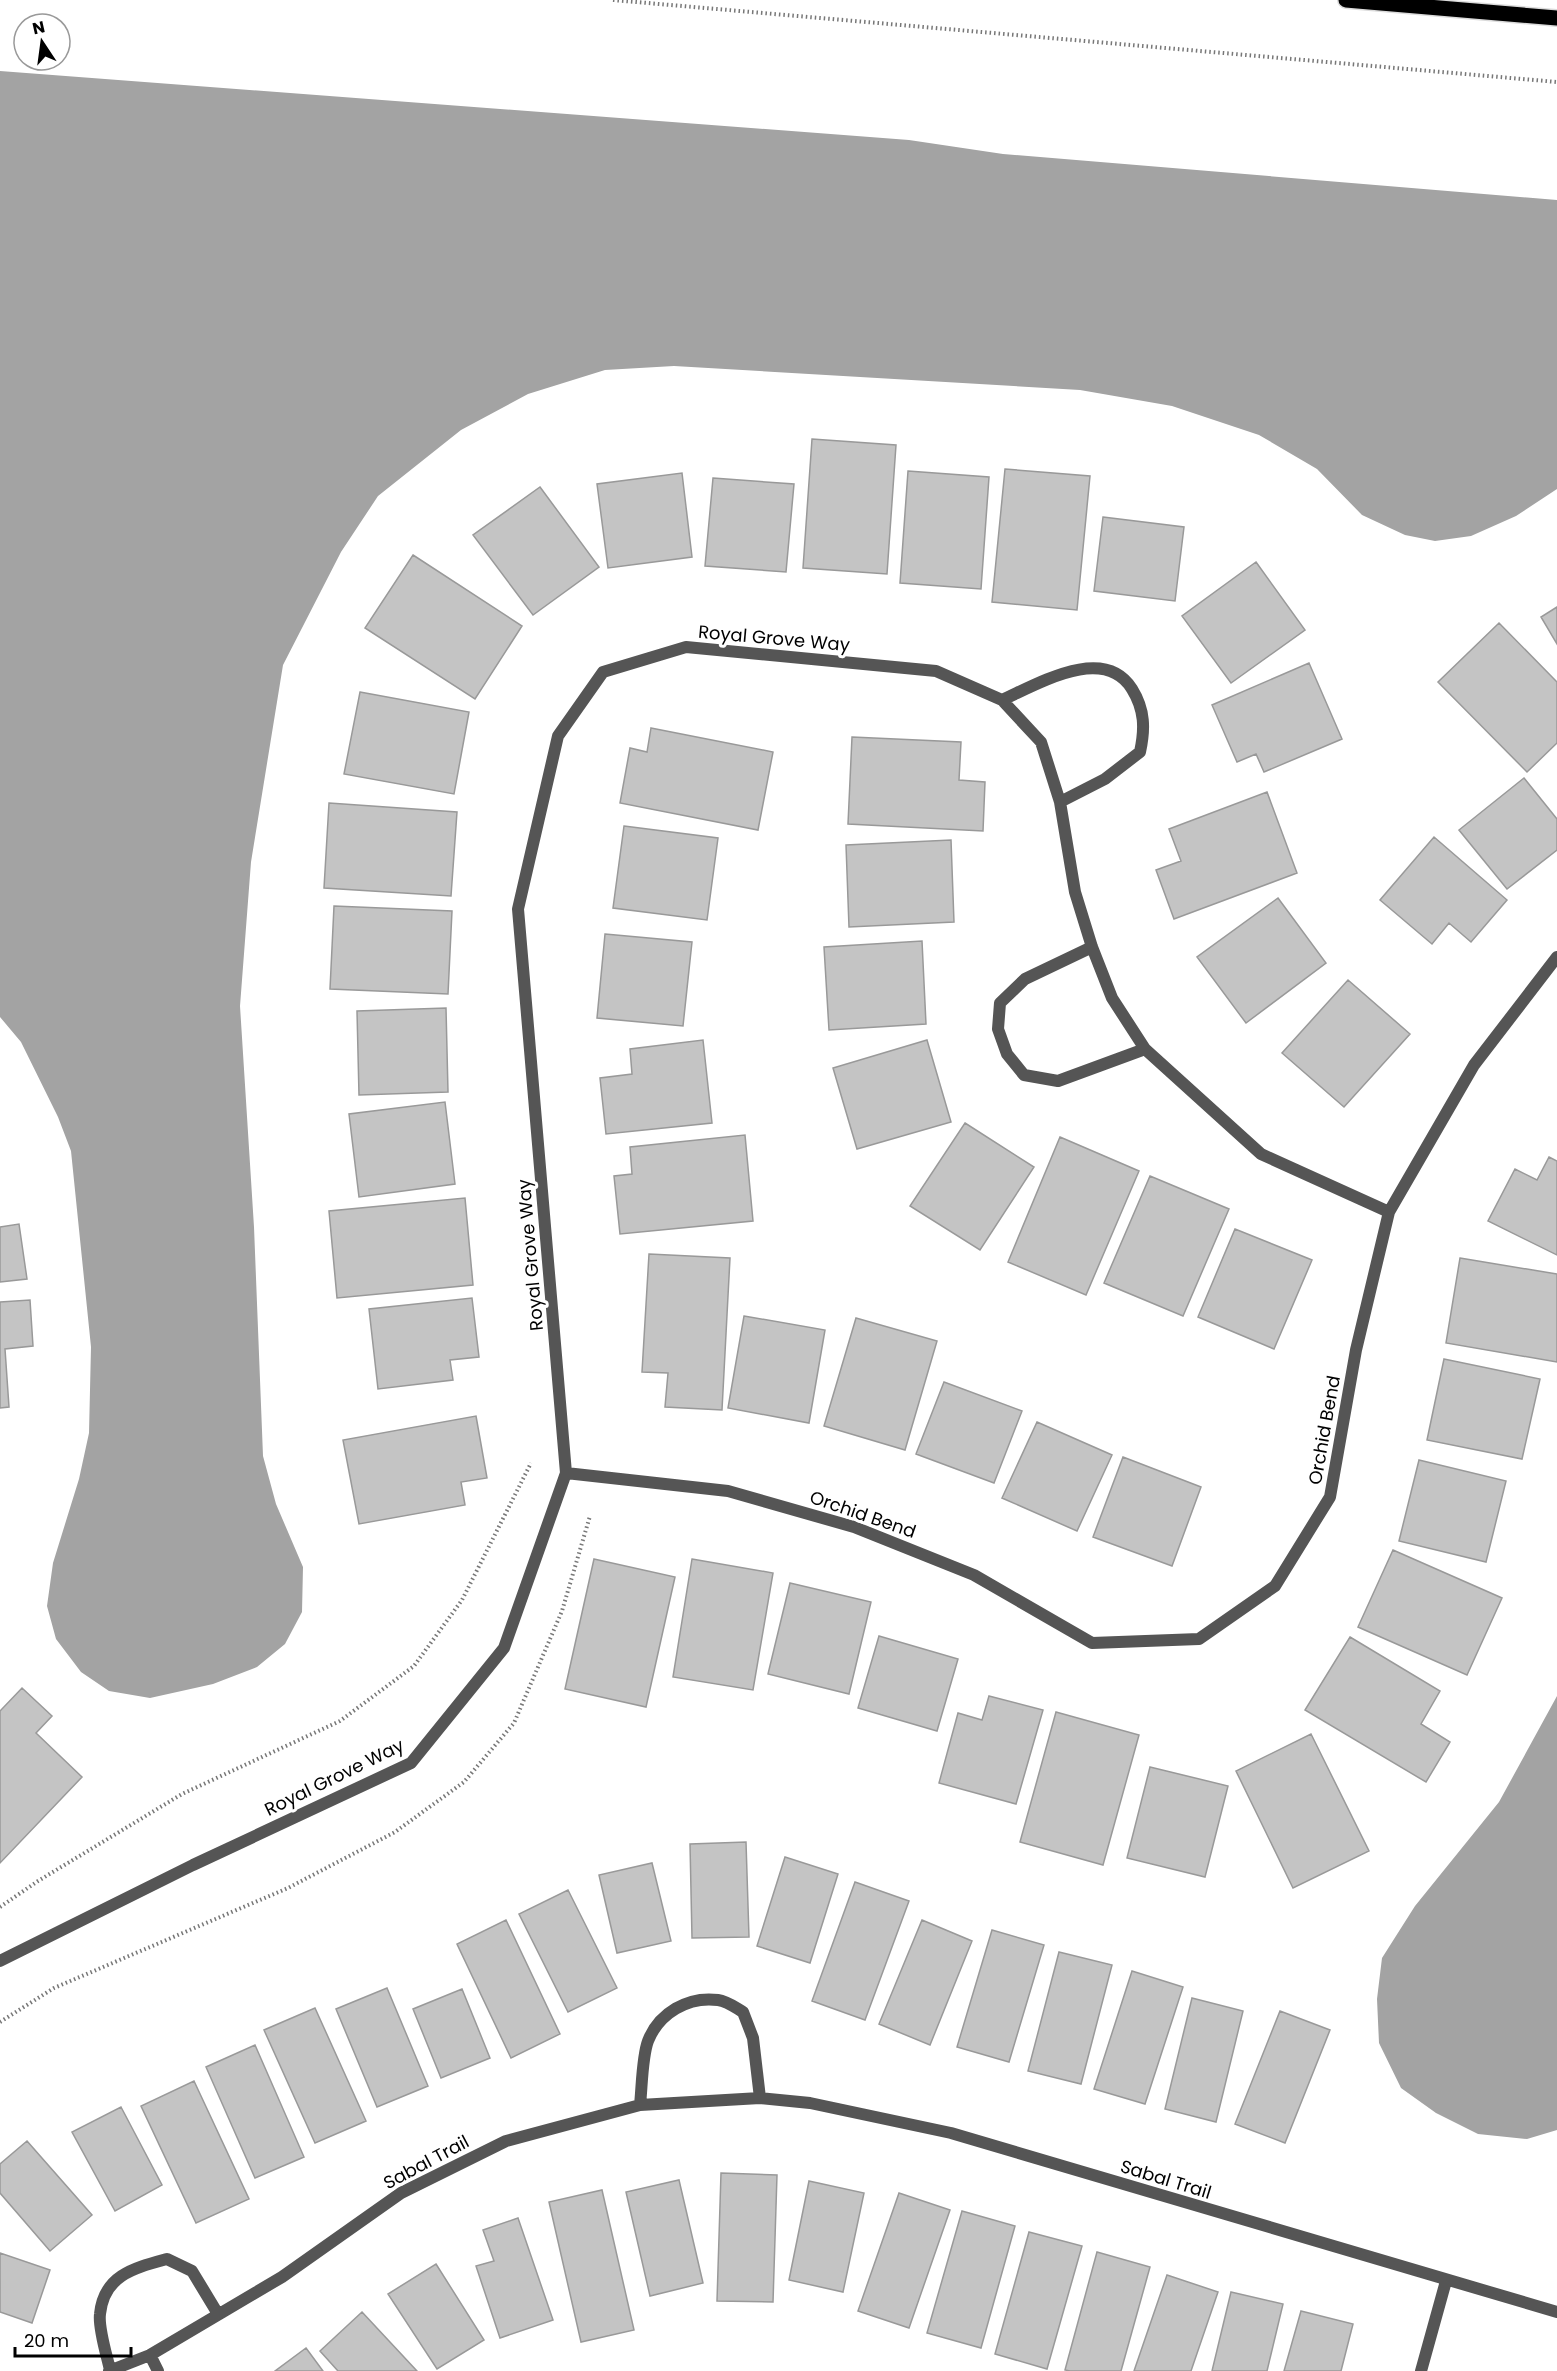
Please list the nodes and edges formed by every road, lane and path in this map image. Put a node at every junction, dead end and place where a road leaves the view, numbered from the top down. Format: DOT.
graph roads {
  1 [pos="613,0"];
  2 [pos="1346,0"];
  3 [pos="1557,18"];
  4 [pos="1557,82"];
  5 [pos="1002,700"];
  6 [pos="1060,802"];
  7 [pos="1092,946"];
  8 [pos="1557,957"];
  9 [pos="1145,1049"];
  10 [pos="1389,1212"];
  11 [pos="531,1463"];
  12 [pos="566,1473"];
  13 [pos="0,1907"];
  14 [pos="0,1961"];
  15 [pos="760,2098"];
  16 [pos="640,2105"];
  17 [pos="1446,2281"];
  18 [pos="1557,2312"];
  19 [pos="218,2314"];
  20 [pos="150,2355"];
  21 [pos="109,2371"];
  22 [pos="158,2371"];
  23 [pos="1421,2371"];
  1 -- 4 [label="path"];
  2 -- 3 [label="main road"];
  5 -- 6 [label="street, Royal Grove Way"];
  5 -- 6 [label="street"];
  5 -- 12 [label="street, Royal Grove Way"];
  6 -- 7 [label="street, Royal Grove Way"];
  7 -- 9 [label="street, Royal Grove Way"];
  7 -- 9 [label="street"];
  8 -- 10 [label="street, Orchid Bend"];
  9 -- 10 [label="street, Royal Grove Way"];
  10 -- 12 [label="street, Orchid Bend"];
  11 -- 13 [label="path"];
  12 -- 14 [label="street, Royal Grove Way"];
  15 -- 16 [label="street, Sabal Trail"];
  15 -- 16 [label="street"];
  15 -- 17 [label="street, Sabal Trail"];
  16 -- 19 [label="street, Sabal Trail"];
  17 -- 18 [label="street, Sabal Trail"];
  17 -- 23 [label="street"];
  19 -- 20 [label="street, Sabal Trail"];
  19 -- 21 [label="street, Sabal Trail"];
  20 -- 21 [label="street, Sabal Trail"];
  20 -- 22 [label="street"];
}
